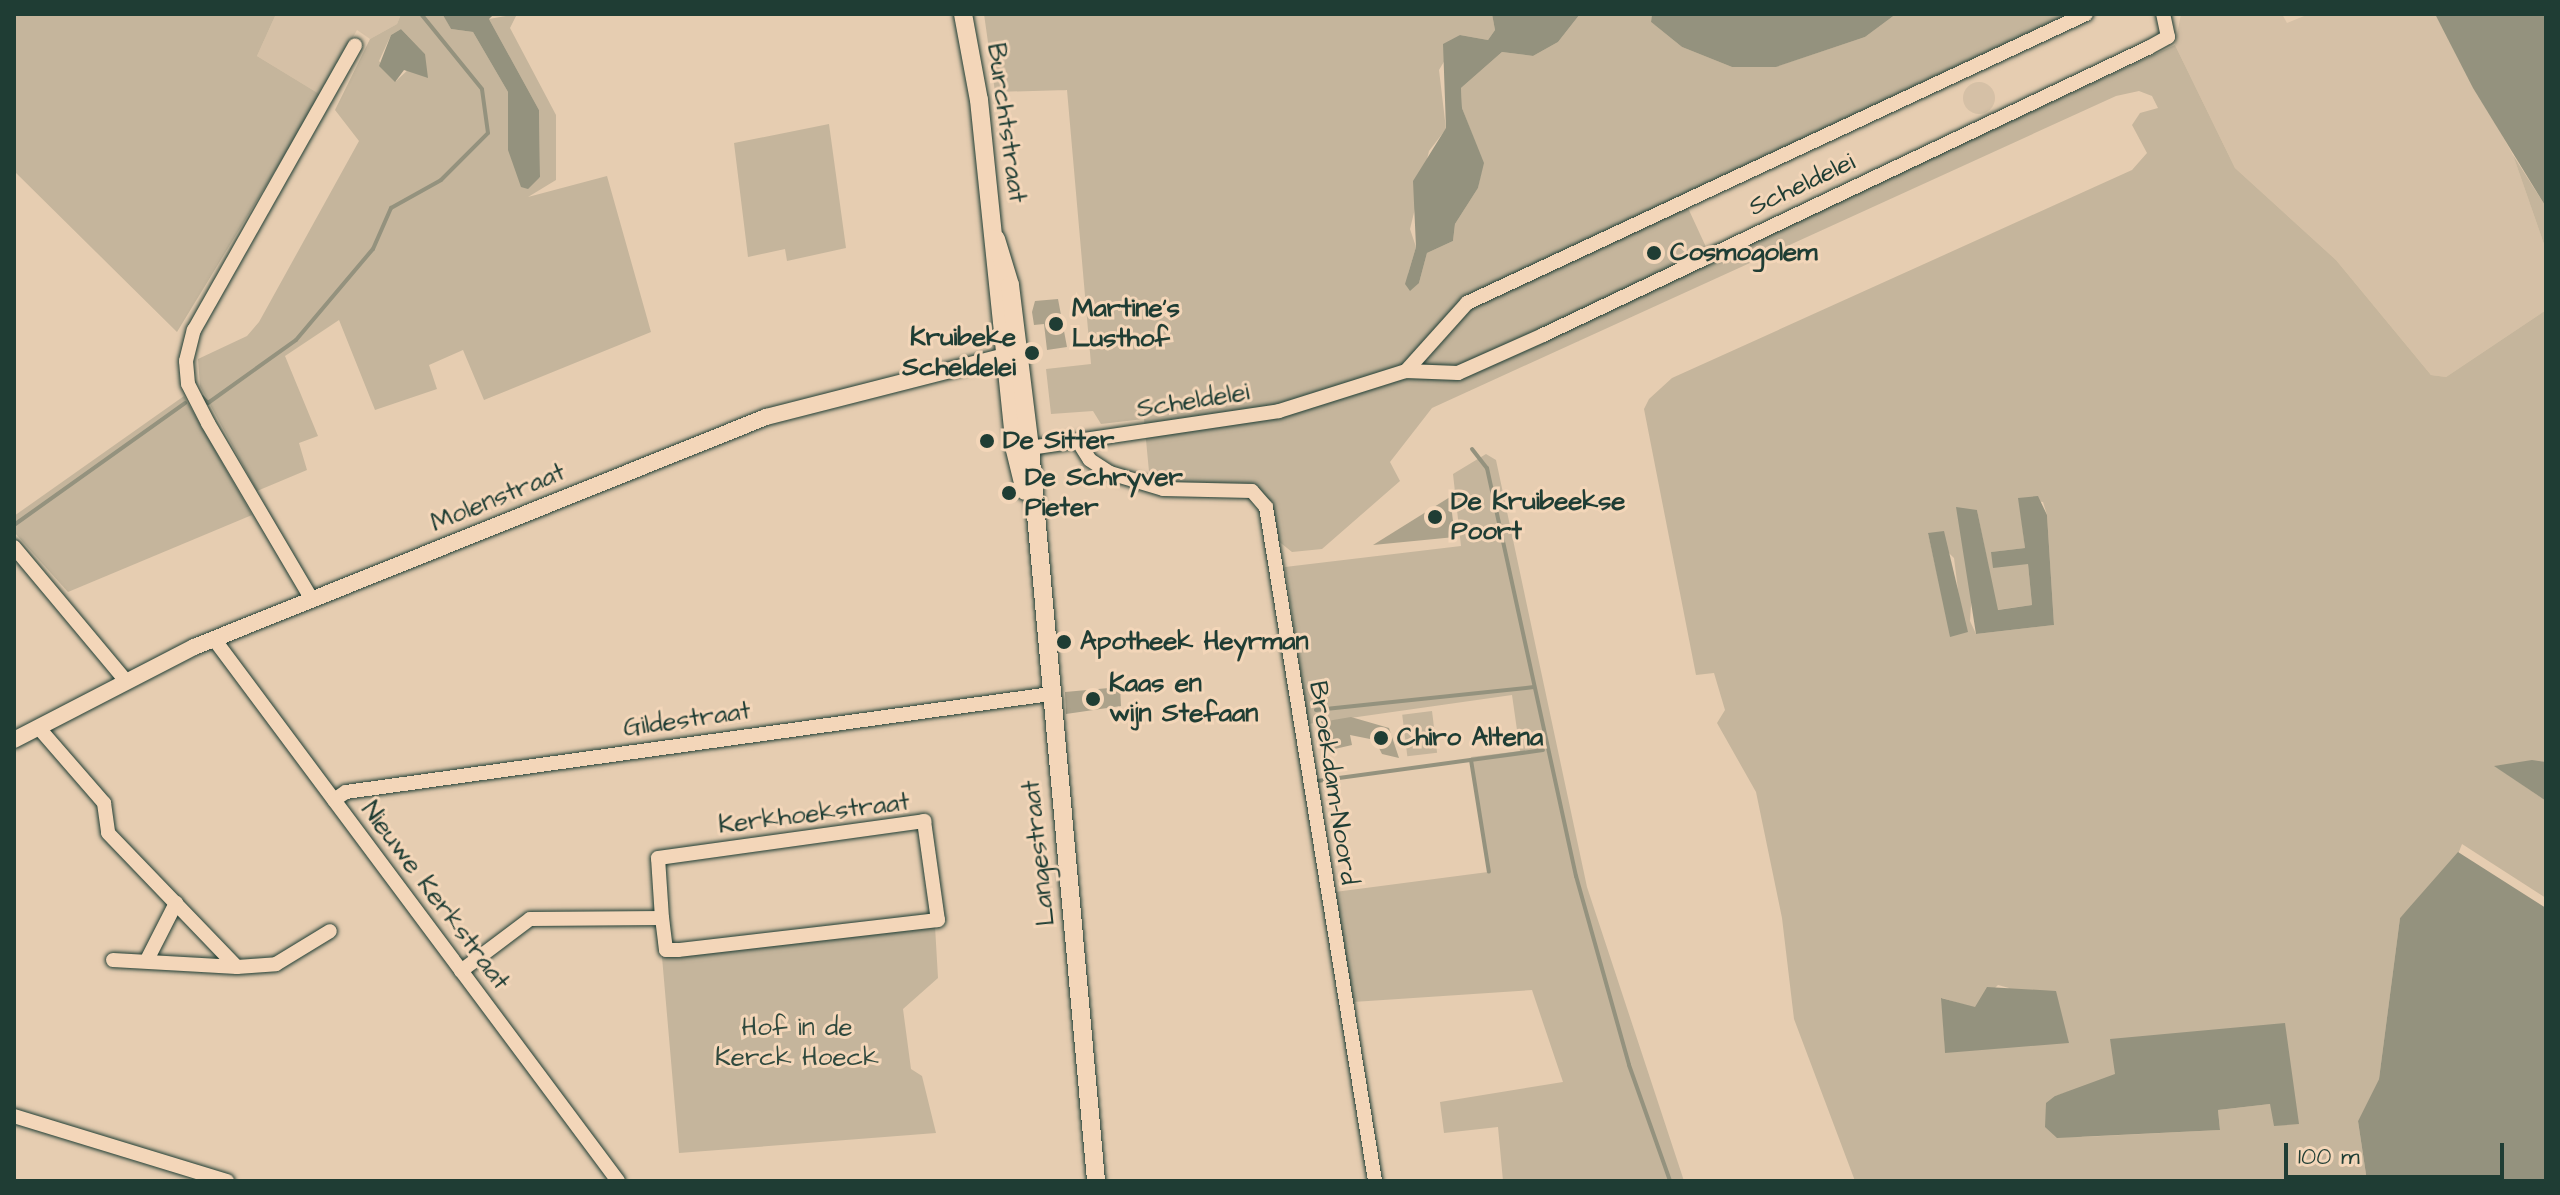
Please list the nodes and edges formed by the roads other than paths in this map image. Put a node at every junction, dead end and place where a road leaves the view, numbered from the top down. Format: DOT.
graph roads {
  1 [pos="963,14"];
  2 [pos="2086,14"];
  3 [pos="2163,14"];
  4 [pos="355,45"];
  5 [pos="1012,354"];
  6 [pos="1406,371"];
  7 [pos="1078,441"];
  8 [pos="1022,449"];
  9 [pos="14,547"];
  10 [pos="311,598"];
  11 [pos="214,639"];
  12 [pos="126,681"];
  13 [pos="1050,694"];
  14 [pos="38,727"];
  15 [pos="14,740"];
  16 [pos="334,800"];
  17 [pos="176,903"];
  18 [pos="662,918"];
  19 [pos="330,931"];
  20 [pos="148,958"];
  21 [pos="113,960"];
  22 [pos="237,967"];
  23 [pos="461,971"];
  24 [pos="14,1116"];
  25 [pos="227,1181"];
  26 [pos="618,1181"];
  27 [pos="1096,1181"];
  28 [pos="1375,1181"];
  1 -- 5 [label="main road, Burchtstraat"];
  2 -- 6 [label="street, Scheldelei"];
  3 -- 6 [label="street, Scheldelei"];
  4 -- 10 [label="street"];
  5 -- 8 [label="main road, Langestraat"];
  5 -- 10 [label="street, Molenstraat"];
  6 -- 7 [label="street, Scheldelei"];
  7 -- 8 [label="street, Scheldelei"];
  7 -- 28 [label="street, Broekdam-Noord"];
  8 -- 13 [label="main road, Langestraat"];
  9 -- 12 [label="street"];
  10 -- 11 [label="street, Molenstraat"];
  11 -- 12 [label="street, Molenstraat"];
  11 -- 16 [label="street, Nieuwe Kerkstraat"];
  12 -- 14 [label="street, Molenstraat"];
  13 -- 16 [label="street, Gildestraat"];
  13 -- 27 [label="main road, Langestraat"];
  14 -- 15 [label="street, Molenstraat"];
  14 -- 17 [label="street"];
  16 -- 23 [label="street, Nieuwe Kerkstraat"];
  17 -- 20 [label="street"];
  17 -- 22 [label="street"];
  18 -- 18 [label="street, Kerkhoekstraat"];
  18 -- 23 [label="street"];
  19 -- 22 [label="street"];
  20 -- 21 [label="street"];
  20 -- 22 [label="street"];
  23 -- 26 [label="street, Nieuwe Kerkstraat"];
  24 -- 25 [label="street"];
}
